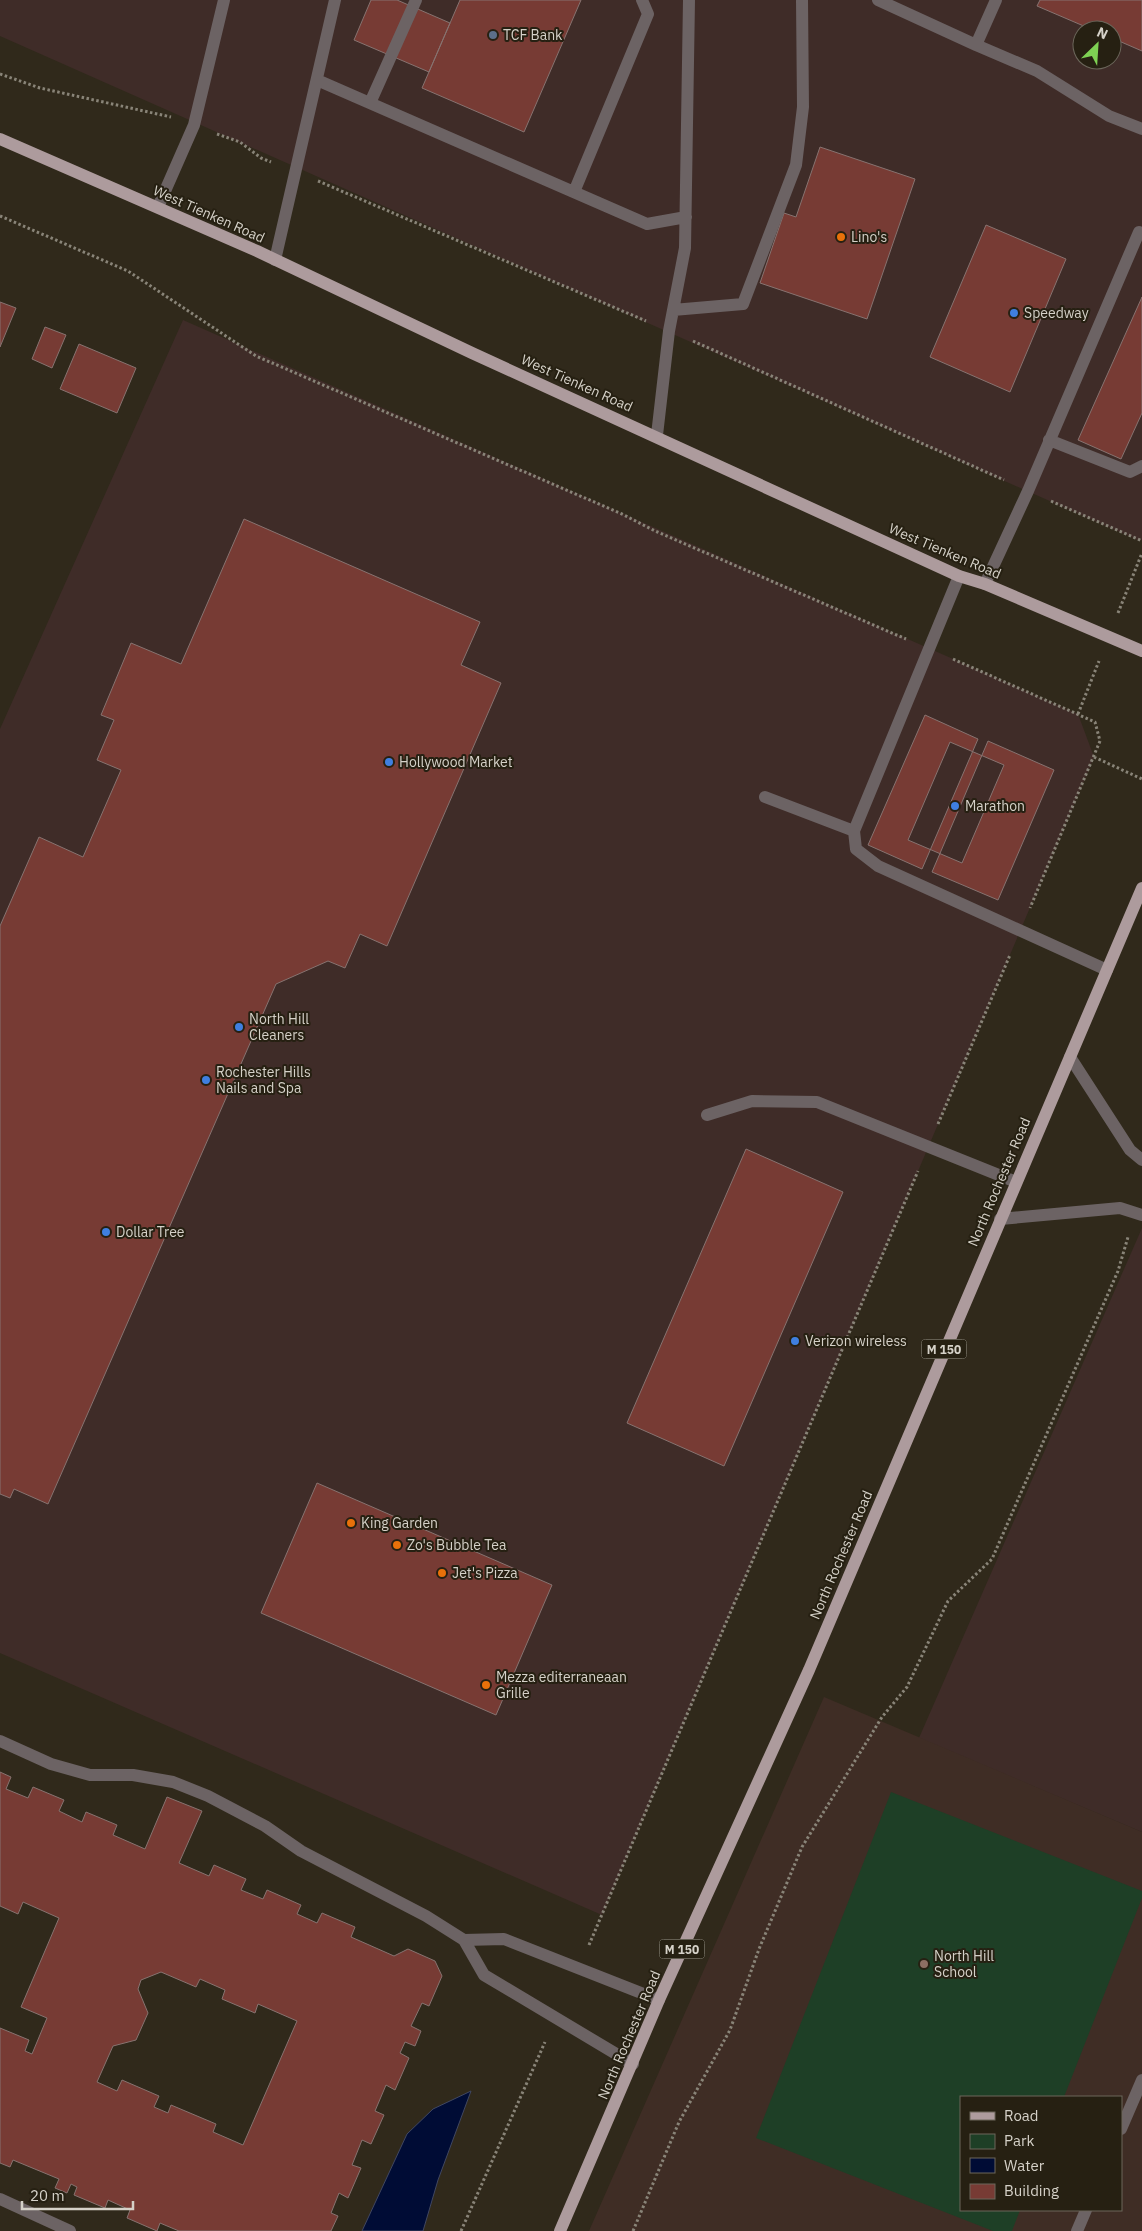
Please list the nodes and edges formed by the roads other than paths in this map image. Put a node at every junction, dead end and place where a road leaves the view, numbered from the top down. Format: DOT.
graph roads {
  1 [pos="224,0"];
  2 [pos="335,0"];
  3 [pos="416,0"];
  4 [pos="642,0"];
  5 [pos="689,0"];
  6 [pos="802,0"];
  7 [pos="878,0"];
  8 [pos="996,0"];
  9 [pos="976,45"];
  10 [pos="317,80"];
  11 [pos="370,103"];
  12 [pos="1142,129"];
  13 [pos="0,139"];
  14 [pos="574,192"];
  15 [pos="158,208"];
  16 [pos="686,217"];
  17 [pos="1142,233"];
  18 [pos="275,260"];
  19 [pos="673,310"];
  20 [pos="657,435"];
  21 [pos="1049,440"];
  22 [pos="1142,466"];
  23 [pos="960,576"];
  24 [pos="985,584"];
  25 [pos="1142,651"];
  26 [pos="765,797"];
  27 [pos="854,831"];
  28 [pos="1142,888"];
  29 [pos="1107,970"];
  30 [pos="1070,1057"];
  31 [pos="707,1115"];
  32 [pos="1142,1160"];
  33 [pos="1016,1182"];
  34 [pos="1138,1213"];
  35 [pos="1000,1219"];
  36 [pos="0,1741"];
  37 [pos="464,1940"];
  38 [pos="659,2000"];
  39 [pos="634,2064"];
  40 [pos="1142,2080"];
  41 [pos="1122,2127"];
  42 [pos="0,2199"];
  43 [pos="1086,2211"];
  44 [pos="70,2231"];
  45 [pos="560,2231"];
  46 [pos="1077,2231"];
  1 -- 15 [label="lane"];
  2 -- 10 [label="lane"];
  3 -- 11 [label="lane"];
  4 -- 14 [label="lane"];
  5 -- 16 [label="lane"];
  6 -- 19 [label="lane"];
  7 -- 9 [label="lane"];
  8 -- 9 [label="lane"];
  9 -- 12 [label="lane"];
  10 -- 11 [label="lane"];
  10 -- 18 [label="lane"];
  11 -- 14 [label="lane"];
  13 -- 15 [label="main road, West Tienken Road"];
  14 -- 16 [label="lane"];
  15 -- 18 [label="main road, West Tienken Road"];
  16 -- 19 [label="lane"];
  17 -- 21 [label="lane"];
  18 -- 20 [label="main road, West Tienken Road"];
  19 -- 20 [label="lane"];
  20 -- 23 [label="main road, West Tienken Road"];
  21 -- 22 [label="lane"];
  21 -- 24 [label="lane"];
  23 -- 24 [label="main road, West Tienken Road"];
  23 -- 27 [label="lane"];
  24 -- 25 [label="main road, West Tienken Road"];
  26 -- 27 [label="lane"];
  27 -- 29 [label="lane"];
  28 -- 29 [label="main road, North Rochester Road / M 150"];
  29 -- 30 [label="main road, North Rochester Road / M 150"];
  30 -- 32 [label="lane"];
  30 -- 33 [label="main road, North Rochester Road / M 150"];
  31 -- 33 [label="lane"];
  33 -- 35 [label="main road, North Rochester Road / M 150"];
  34 -- 35 [label="lane"];
  35 -- 38 [label="main road, North Rochester Road / M 150"];
  36 -- 37 [label="lane"];
  37 -- 38 [label="lane"];
  37 -- 39 [label="lane"];
  38 -- 39 [label="main road, North Rochester Road / M 150"];
  39 -- 45 [label="main road, North Rochester Road / M 150"];
  40 -- 41 [label="lane"];
  42 -- 44 [label="lane"];
  43 -- 46 [label="lane"];
}
